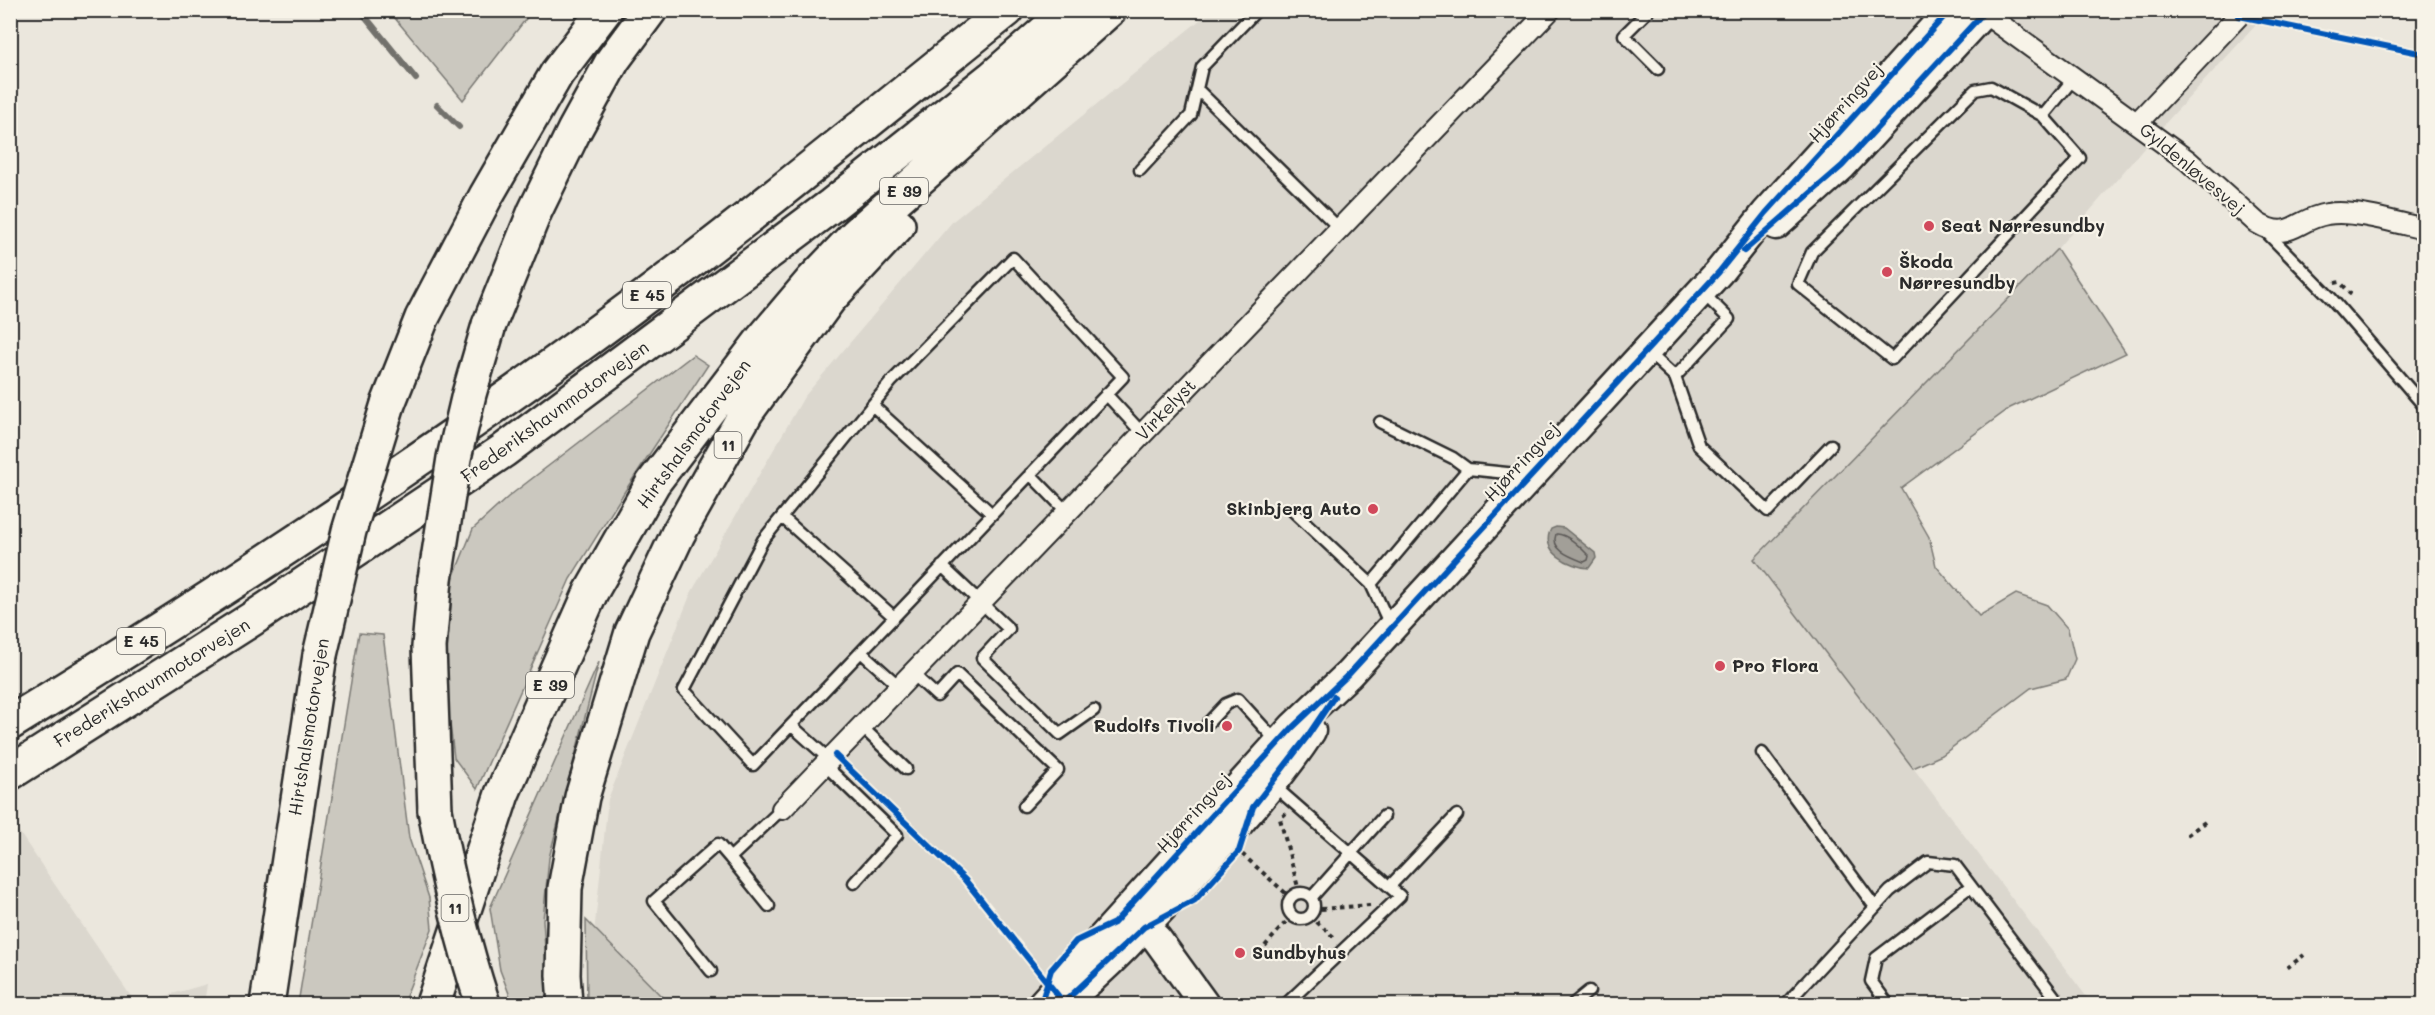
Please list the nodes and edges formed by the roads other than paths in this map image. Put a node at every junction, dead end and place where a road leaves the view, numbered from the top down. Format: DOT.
graph roads {
  1 [pos="605,10"];
  2 [pos="650,10"];
  3 [pos="1007,10"];
  4 [pos="1070,10"];
  5 [pos="1109,10"];
  6 [pos="1126,10"];
  7 [pos="1257,10"];
  8 [pos="1649,10"];
  9 [pos="1950,10"];
  10 [pos="2244,10"];
  11 [pos="1983,11"];
  12 [pos="1542,13"];
  13 [pos="1658,69"];
  14 [pos="2074,78"];
  15 [pos="1197,89"];
  16 [pos="2043,117"];
  17 [pos="2137,123"];
  18 [pos="1140,170"];
  19 [pos="2257,223"];
  20 [pos="1340,229"];
  21 [pos="2424,229"];
  22 [pos="1710,281"];
  23 [pos="1646,350"];
  24 [pos="1675,377"];
  25 [pos="1106,394"];
  26 [pos="872,405"];
  27 [pos="2424,406"];
  28 [pos="1380,422"];
  29 [pos="1143,434"];
  30 [pos="1831,445"];
  31 [pos="1468,470"];
  32 [pos="1029,474"];
  33 [pos="1530,475"];
  34 [pos="1292,510"];
  35 [pos="1068,513"];
  36 [pos="992,514"];
  37 [pos="782,517"];
  38 [pos="272,558"];
  39 [pos="942,566"];
  40 [pos="1371,584"];
  41 [pos="982,602"];
  42 [pos="894,617"];
  43 [pos="252,619"];
  44 [pos="1391,628"];
  45 [pos="861,652"];
  46 [pos="1348,674"];
  47 [pos="906,680"];
  48 [pos="10,702"];
  49 [pos="1094,710"];
  50 [pos="10,723"];
  51 [pos="1208,723"];
  52 [pos="792,725"];
  53 [pos="862,727"];
  54 [pos="1278,743"];
  55 [pos="1762,753"];
  56 [pos="828,762"];
  57 [pos="906,769"];
  58 [pos="10,773"];
  59 [pos="1271,783"];
  60 [pos="10,792"];
  61 [pos="1024,806"];
  62 [pos="782,809"];
  63 [pos="1457,815"];
  64 [pos="1384,816"];
  65 [pos="1351,853"];
  66 [pos="730,858"];
  67 [pos="854,884"];
  68 [pos="1390,886"];
  69 [pos="1971,886"];
  70 [pos="1312,897"];
  71 [pos="769,906"];
  72 [pos="1875,907"];
  73 [pos="1135,918"];
  74 [pos="711,971"];
  75 [pos="1589,991"];
  76 [pos="267,1005"];
  77 [pos="433,1005"];
  78 [pos="483,1005"];
  79 [pos="566,1005"];
  80 [pos="1042,1005"];
  81 [pos="1062,1005"];
  82 [pos="1204,1005"];
  83 [pos="1286,1005"];
  84 [pos="1573,1005"];
  85 [pos="1786,1005"];
  86 [pos="1888,1005"];
  87 [pos="2060,1005"];
  1 -- 76 [label="highway, Hirtshalsmotorvejen, bridge"];
  2 -- 78 [label="highway, 11, bridge"];
  3 -- 38 [label="highway, E 45"];
  4 -- 43 [label="highway, Frederikshavnmotorvejen / E 45"];
  5 -- 77 [label="highway, Hirtshalsmotorvejen / E 39"];
  6 -- 79 [label="highway, 11"];
  7 -- 15 [label="lane"];
  8 -- 13 [label="lane"];
  9 -- 22 [label="main road, Hjørringvej"];
  10 -- 17 [label="street"];
  11 -- 14 [label="street, Gyldenløvesvej"];
  11 -- 22 [label="main road, Hjørringvej"];
  12 -- 20 [label="street, Virkelyst"];
  14 -- 16 [label="lane"];
  14 -- 17 [label="street, Gyldenløvesvej"];
  15 -- 18 [label="lane"];
  15 -- 20 [label="lane"];
  16 -- 16 [label="lane"];
  17 -- 19 [label="street, Gyldenløvesvej"];
  19 -- 21 [label="street, Gyldenløvesvej"];
  19 -- 27 [label="lane"];
  20 -- 29 [label="street, Virkelyst"];
  22 -- 23 [label="main road, Hjørringvej"];
  22 -- 24 [label="lane"];
  23 -- 24 [label="lane"];
  23 -- 33 [label="main road, Hjørringvej"];
  24 -- 30 [label="lane"];
  25 -- 26 [label="lane"];
  25 -- 29 [label="lane"];
  25 -- 32 [label="lane"];
  26 -- 36 [label="lane"];
  26 -- 37 [label="lane"];
  28 -- 31 [label="lane"];
  29 -- 35 [label="street, Virkelyst"];
  31 -- 33 [label="lane"];
  31 -- 40 [label="lane"];
  32 -- 35 [label="lane"];
  32 -- 36 [label="lane"];
  33 -- 44 [label="main road, Hjørringvej"];
  34 -- 40 [label="lane"];
  35 -- 41 [label="street, Virkelyst"];
  36 -- 39 [label="lane"];
  37 -- 42 [label="lane"];
  37 -- 52 [label="lane"];
  38 -- 48 [label="highway"];
  38 -- 50 [label="highway, E 45"];
  39 -- 41 [label="lane"];
  39 -- 42 [label="lane"];
  40 -- 44 [label="lane"];
  41 -- 47 [label="street, Virkelyst"];
  41 -- 49 [label="lane"];
  42 -- 45 [label="lane"];
  43 -- 58 [label="highway, Frederikshavnmotorvejen / E 45"];
  43 -- 60 [label="highway"];
  44 -- 46 [label="main road, Hjørringvej"];
  45 -- 47 [label="lane"];
  45 -- 52 [label="lane"];
  46 -- 54 [label="main road, Hjørringvej"];
  46 -- 59 [label="main road, Hjørringvej"];
  47 -- 53 [label="street, Virkelyst"];
  47 -- 61 [label="lane"];
  51 -- 54 [label="lane"];
  52 -- 56 [label="lane"];
  53 -- 56 [label="street, Virkelyst"];
  53 -- 57 [label="lane"];
  54 -- 73 [label="main road, Hjørringvej"];
  55 -- 72 [label="lane"];
  56 -- 62 [label="street, Virkelyst"];
  56 -- 67 [label="lane"];
  59 -- 65 [label="lane"];
  59 -- 73 [label="main road, Hjørringvej"];
  62 -- 66 [label="lane"];
  63 -- 68 [label="lane"];
  64 -- 65 [label="lane"];
  65 -- 68 [label="lane"];
  65 -- 70 [label="lane"];
  66 -- 71 [label="lane"];
  66 -- 74 [label="lane"];
  68 -- 83 [label="lane"];
  69 -- 72 [label="lane"];
  69 -- 86 [label="lane"];
  69 -- 87 [label="lane"];
  70 -- 70 [label="lane"];
  72 -- 85 [label="lane"];
  73 -- 80 [label="main road, Hjørringvej"];
  73 -- 81 [label="main road, Hjørringvej"];
  73 -- 82 [label="main road"];
  75 -- 84 [label="lane"];
}
